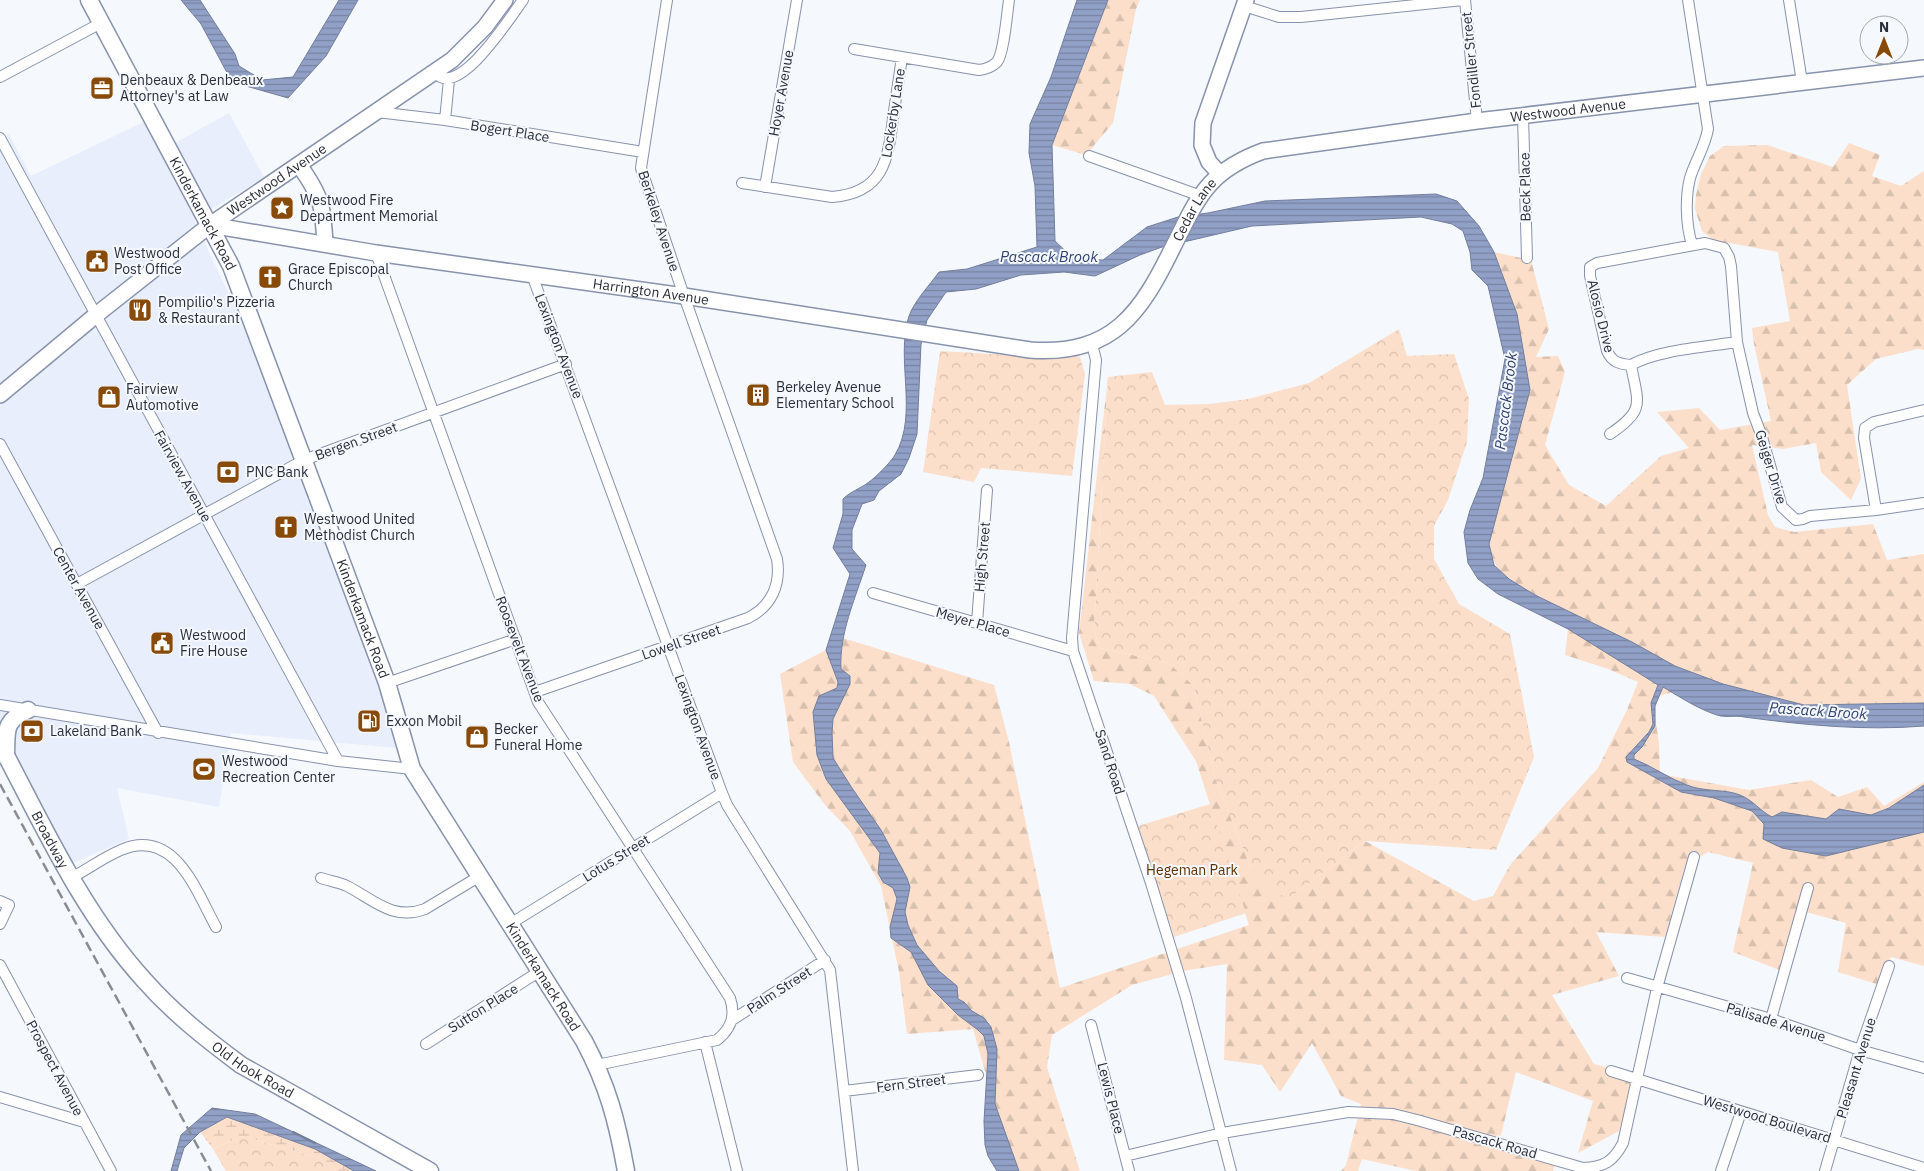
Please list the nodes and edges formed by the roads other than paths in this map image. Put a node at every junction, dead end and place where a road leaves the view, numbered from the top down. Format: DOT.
graph roads {
  1 [pos="89,0"];
  2 [pos="504,0"];
  3 [pos="523,0"];
  4 [pos="667,0"];
  5 [pos="797,0"];
  6 [pos="1009,0"];
  7 [pos="1464,0"];
  8 [pos="1688,0"];
  9 [pos="1789,0"];
  10 [pos="1245,3"];
  11 [pos="101,23"];
  12 [pos="854,49"];
  13 [pos="902,57"];
  14 [pos="1924,68"];
  15 [pos="435,72"];
  16 [pos="0,77"];
  17 [pos="449,80"];
  18 [pos="1802,82"];
  19 [pos="1702,95"];
  20 [pos="377,112"];
  21 [pos="1523,116"];
  22 [pos="445,120"];
  23 [pos="1477,121"];
  24 [pos="0,138"];
  25 [pos="643,152"];
  26 [pos="1089,156"];
  27 [pos="299,165"];
  28 [pos="1220,174"];
  29 [pos="742,183"];
  30 [pos="765,187"];
  31 [pos="1201,196"];
  32 [pos="210,225"];
  33 [pos="325,244"];
  34 [pos="1692,245"];
  35 [pos="376,253"];
  36 [pos="1527,258"];
  37 [pos="532,275"];
  38 [pos="684,296"];
  39 [pos="96,315"];
  40 [pos="1737,342"];
  41 [pos="1092,344"];
  42 [pos="566,364"];
  43 [pos="1631,365"];
  44 [pos="0,395"];
  45 [pos="1924,410"];
  46 [pos="434,412"];
  47 [pos="1610,434"];
  48 [pos="0,444"];
  49 [pos="304,460"];
  50 [pos="987,490"];
  51 [pos="1924,503"];
  52 [pos="1876,510"];
  53 [pos="204,514"];
  54 [pos="774,548"];
  55 [pos="77,584"];
  56 [pos="873,593"];
  57 [pos="976,623"];
  58 [pos="516,639"];
  59 [pos="668,646"];
  60 [pos="1073,651"];
  61 [pos="386,683"];
  62 [pos="535,692"];
  63 [pos="0,705"];
  64 [pos="28,710"];
  65 [pos="158,733"];
  66 [pos="3,750"];
  67 [pos="338,761"];
  68 [pos="412,769"];
  69 [pos="722,793"];
  70 [pos="633,848"];
  71 [pos="1694,857"];
  72 [pos="480,876"];
  73 [pos="71,878"];
  74 [pos="321,878"];
  75 [pos="1808,888"];
  76 [pos="5,903"];
  77 [pos="0,924"];
  78 [pos="510,924"];
  79 [pos="216,927"];
  80 [pos="105,931"];
  81 [pos="825,960"];
  82 [pos="0,965"];
  83 [pos="1889,966"];
  84 [pos="540,971"];
  85 [pos="1627,978"];
  86 [pos="1658,988"];
  87 [pos="1771,1019"];
  88 [pos="732,1020"];
  89 [pos="1091,1025"];
  90 [pos="705,1042"];
  91 [pos="426,1044"];
  92 [pos="1860,1050"];
  93 [pos="597,1065"];
  94 [pos="1924,1068"];
  95 [pos="1611,1071"];
  96 [pos="978,1075"];
  97 [pos="1637,1078"];
  98 [pos="844,1091"];
  99 [pos="0,1096"];
  100 [pos="1741,1112"];
  101 [pos="84,1122"];
  102 [pos="1222,1134"];
  103 [pos="1835,1140"];
  104 [pos="1125,1156"];
  105 [pos="1924,1168"];
  106 [pos="111,1171"];
  107 [pos="430,1171"];
  108 [pos="626,1171"];
  109 [pos="737,1171"];
  110 [pos="853,1171"];
  111 [pos="1129,1171"];
  112 [pos="1231,1171"];
  113 [pos="1721,1171"];
  114 [pos="1825,1171"];
  1 -- 11 [label="main road, Kinderkamack Road"];
  2 -- 15 [label="street, Westwood Avenue"];
  3 -- 17 [label="street"];
  4 -- 25 [label="street, Berkeley Avenue"];
  5 -- 30 [label="street, Hoyer Avenue"];
  6 -- 13 [label="street, Lockerby Lane"];
  7 -- 10 [label="street"];
  7 -- 23 [label="street, Fondiller Street"];
  8 -- 19 [label="street"];
  9 -- 18 [label="street"];
  10 -- 28 [label="street, Cedar Lane"];
  11 -- 16 [label="street"];
  11 -- 32 [label="main road, Kinderkamack Road"];
  12 -- 13 [label="street, Lockerby Lane"];
  13 -- 30 [label="street, Lockerby Lane"];
  14 -- 18 [label="street, Westwood Avenue"];
  15 -- 17 [label="street"];
  15 -- 20 [label="street, Westwood Avenue"];
  17 -- 22 [label="street"];
  18 -- 19 [label="street, Westwood Avenue"];
  19 -- 21 [label="street, Westwood Avenue"];
  19 -- 34 [label="street"];
  20 -- 22 [label="street, Bogert Place"];
  20 -- 27 [label="street, Westwood Avenue"];
  21 -- 23 [label="street, Westwood Avenue"];
  21 -- 36 [label="street, Beck Place"];
  22 -- 25 [label="street, Bogert Place"];
  23 -- 28 [label="street, Westwood Avenue"];
  24 -- 39 [label="street, Fairview Avenue"];
  25 -- 38 [label="street, Berkeley Avenue"];
  26 -- 31 [label="street"];
  27 -- 32 [label="street, Westwood Avenue"];
  27 -- 33 [label="street"];
  28 -- 31 [label="street, Cedar Lane"];
  29 -- 30 [label="street, Lockerby Lane"];
  31 -- 41 [label="street, Cedar Lane"];
  32 -- 33 [label="street, Harrington Avenue"];
  32 -- 39 [label="street, Westwood Avenue"];
  32 -- 49 [label="main road, Kinderkamack Road"];
  33 -- 35 [label="street, Harrington Avenue"];
  34 -- 40 [label="street, Geiger Drive"];
  34 -- 43 [label="street, Alosio Drive"];
  35 -- 37 [label="street, Harrington Avenue"];
  35 -- 46 [label="street, Roosevelt Avenue"];
  37 -- 38 [label="street, Harrington Avenue"];
  37 -- 42 [label="street, Lexington Avenue"];
  38 -- 41 [label="street, Harrington Avenue"];
  38 -- 54 [label="street, Berkeley Avenue"];
  39 -- 44 [label="street, Westwood Avenue"];
  39 -- 53 [label="street, Fairview Avenue"];
  40 -- 43 [label="street, Alosio Drive"];
  40 -- 52 [label="street, Geiger Drive"];
  41 -- 60 [label="street, Sand Road"];
  42 -- 46 [label="street, Bergen Street"];
  42 -- 59 [label="street, Lexington Avenue"];
  43 -- 47 [label="street, Alosio Drive"];
  45 -- 52 [label="street"];
  46 -- 49 [label="street, Bergen Street"];
  46 -- 58 [label="street, Roosevelt Avenue"];
  48 -- 55 [label="street, Center Avenue"];
  49 -- 53 [label="street, Bergen Street"];
  49 -- 61 [label="main road, Kinderkamack Road"];
  50 -- 57 [label="street, High Street"];
  51 -- 52 [label="street, Geiger Drive"];
  53 -- 55 [label="street, Bergen Street"];
  53 -- 67 [label="street, Fairview Avenue"];
  54 -- 59 [label="street, Lowell Street"];
  55 -- 65 [label="street, Center Avenue"];
  56 -- 57 [label="street, Meyer Place"];
  57 -- 60 [label="street, Meyer Place"];
  58 -- 61 [label="street"];
  58 -- 62 [label="street, Roosevelt Avenue"];
  59 -- 62 [label="street, Lowell Street"];
  59 -- 69 [label="street, Lexington Avenue"];
  60 -- 102 [label="street, Sand Road"];
  61 -- 68 [label="main road, Kinderkamack Road"];
  62 -- 70 [label="street, Roosevelt Avenue"];
  63 -- 64 [label="street"];
  64 -- 65 [label="street"];
  64 -- 66 [label="main road"];
  65 -- 67 [label="street"];
  66 -- 73 [label="main road, Broadway"];
  67 -- 68 [label="street"];
  68 -- 72 [label="main road, Kinderkamack Road"];
  69 -- 70 [label="street, Lotus Street"];
  69 -- 81 [label="street, Lexington Avenue"];
  70 -- 78 [label="street, Lotus Street"];
  70 -- 88 [label="street, Roosevelt Avenue"];
  71 -- 86 [label="street, Pascack Road"];
  72 -- 74 [label="street"];
  72 -- 78 [label="main road, Kinderkamack Road"];
  73 -- 79 [label="street"];
  73 -- 80 [label="main road, Broadway"];
  75 -- 87 [label="street"];
  76 -- 77 [label="street"];
  78 -- 84 [label="main road, Kinderkamack Road"];
  80 -- 107 [label="main road, Old Hook Road"];
  81 -- 88 [label="street, Palm Street"];
  81 -- 98 [label="street, Lexington Avenue"];
  82 -- 101 [label="street, Prospect Avenue"];
  83 -- 92 [label="street, Pleasant Avenue"];
  84 -- 91 [label="street, Sutton Place"];
  84 -- 93 [label="main road, Kinderkamack Road"];
  85 -- 86 [label="street, Palisade Avenue"];
  86 -- 87 [label="street, Palisade Avenue"];
  86 -- 97 [label="street, Pascack Road"];
  87 -- 92 [label="street, Palisade Avenue"];
  88 -- 90 [label="street"];
  89 -- 104 [label="street, Lewis Place"];
  90 -- 93 [label="street"];
  90 -- 109 [label="street"];
  92 -- 94 [label="street, Palisade Avenue"];
  92 -- 103 [label="street, Pleasant Avenue"];
  93 -- 108 [label="main road, Kinderkamack Road"];
  95 -- 97 [label="street, Westwood Boulevard"];
  96 -- 98 [label="street, Fern Street"];
  97 -- 100 [label="street, Westwood Boulevard"];
  97 -- 102 [label="street, Pascack Road"];
  98 -- 110 [label="street, Lexington Avenue"];
  99 -- 101 [label="street"];
  100 -- 103 [label="street, Westwood Boulevard"];
  100 -- 113 [label="street"];
  101 -- 106 [label="street, Prospect Avenue"];
  102 -- 104 [label="street, Pascack Road"];
  102 -- 112 [label="street, Sand Road"];
  103 -- 105 [label="street, Westwood Boulevard"];
  103 -- 114 [label="street, Pleasant Avenue"];
  104 -- 111 [label="street, Lewis Place"];
}
